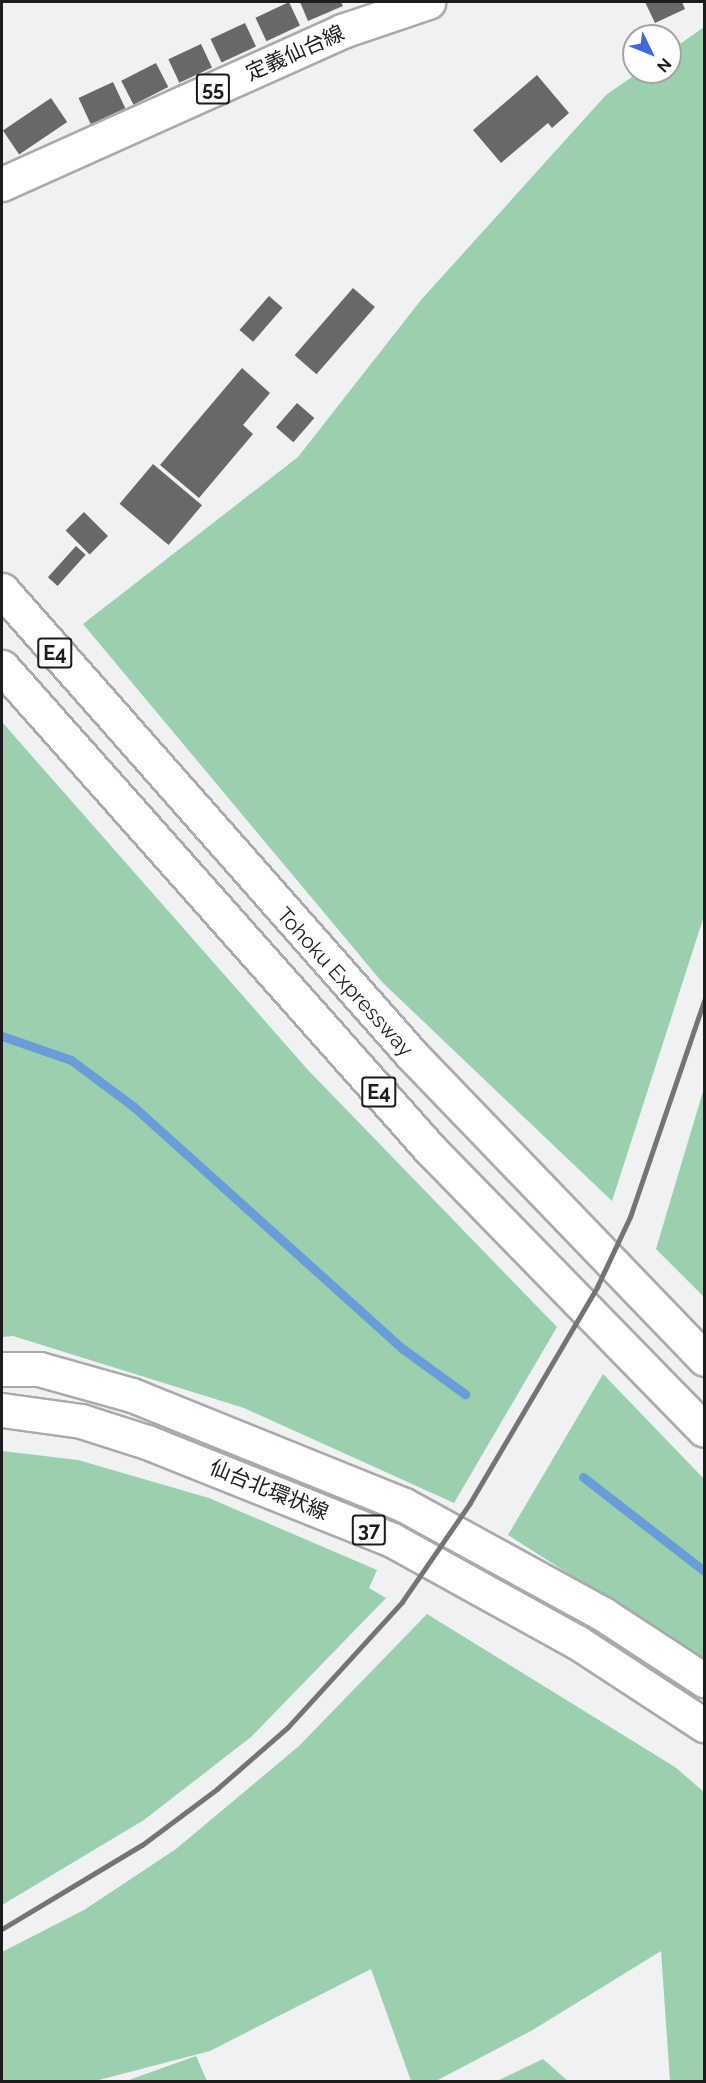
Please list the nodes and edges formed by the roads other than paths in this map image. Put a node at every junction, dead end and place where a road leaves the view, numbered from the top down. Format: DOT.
graph roads {
  1 [pos="428,2"];
  2 [pos="2,184"];
  3 [pos="2,590"];
  4 [pos="2,667"];
  5 [pos="705,1359"];
  6 [pos="2,1369"];
  7 [pos="2,1410"];
  8 [pos="705,1430"];
  9 [pos="705,1680"];
  10 [pos="705,1725"];
  1 -- 2 [label="main road, 定義仙台線 / 55"];
  3 -- 5 [label="main road, Tohoku Expressway / E4"];
  4 -- 8 [label="main road, E4"];
  6 -- 9 [label="main road, 仙台北環状線 / 37"];
  7 -- 10 [label="main road, 仙台北環状線 / 37"];
}
